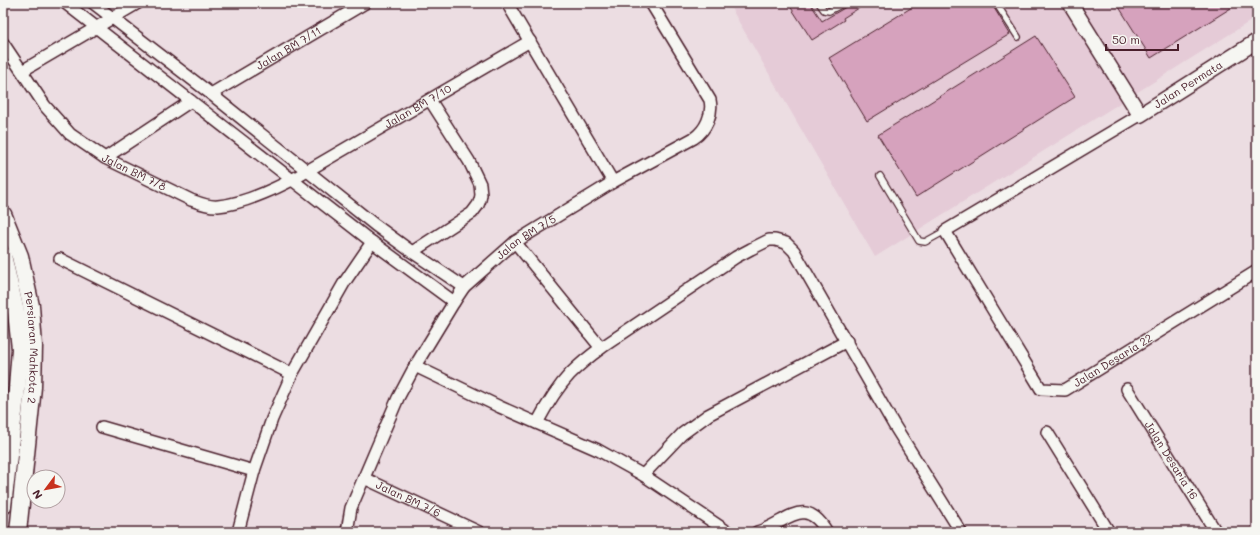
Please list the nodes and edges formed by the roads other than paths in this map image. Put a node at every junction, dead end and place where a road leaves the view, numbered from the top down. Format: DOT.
graph roads {
  1 [pos="65,3"];
  2 [pos="93,3"];
  3 [pos="138,3"];
  4 [pos="365,3"];
  5 [pos="507,3"];
  6 [pos="651,3"];
  7 [pos="819,3"];
  8 [pos="844,3"];
  9 [pos="996,3"];
  10 [pos="1070,3"];
  11 [pos="113,18"];
  12 [pos="96,28"];
  13 [pos="1018,37"];
  14 [pos="530,41"];
  15 [pos="1257,41"];
  16 [pos="3,43"];
  17 [pos="22,71"];
  18 [pos="211,94"];
  19 [pos="430,100"];
  20 [pos="191,101"];
  21 [pos="1140,115"];
  22 [pos="105,158"];
  23 [pos="307,171"];
  24 [pos="880,176"];
  25 [pos="293,180"];
  26 [pos="613,182"];
  27 [pos="3,214"];
  28 [pos="945,231"];
  29 [pos="372,242"];
  30 [pos="515,242"];
  31 [pos="412,252"];
  32 [pos="3,255"];
  33 [pos="60,259"];
  34 [pos="1257,271"];
  35 [pos="464,287"];
  36 [pos="454,302"];
  37 [pos="847,341"];
  38 [pos="600,348"];
  39 [pos="415,366"];
  40 [pos="292,374"];
  41 [pos="1127,389"];
  42 [pos="537,423"];
  43 [pos="102,427"];
  44 [pos="1047,432"];
  45 [pos="254,471"];
  46 [pos="643,475"];
  47 [pos="364,478"];
  48 [pos="3,506"];
  49 [pos="18,532"];
  50 [pos="238,532"];
  51 [pos="346,532"];
  52 [pos="476,532"];
  53 [pos="728,532"];
  54 [pos="757,532"];
  55 [pos="827,532"];
  56 [pos="961,532"];
  57 [pos="1109,532"];
  58 [pos="1216,532"];
  1 -- 12 [label="street"];
  2 -- 11 [label="street"];
  3 -- 11 [label="street"];
  4 -- 18 [label="street, Jalan BM 7/11"];
  5 -- 14 [label="street"];
  6 -- 26 [label="street, Jalan BM 7/5"];
  7 -- 8 [label="lane"];
  9 -- 13 [label="lane"];
  10 -- 21 [label="street"];
  11 -- 12 [label="street"];
  11 -- 18 [label="street"];
  12 -- 17 [label="street"];
  12 -- 20 [label="street"];
  14 -- 19 [label="street, Jalan BM 7/10"];
  14 -- 26 [label="street"];
  15 -- 21 [label="street, Jalan Permata"];
  16 -- 17 [label="street, Jalan BM 7/8"];
  17 -- 22 [label="street, Jalan BM 7/8"];
  18 -- 23 [label="street"];
  19 -- 23 [label="street, Jalan BM 7/10"];
  19 -- 31 [label="street"];
  20 -- 22 [label="street"];
  20 -- 25 [label="street"];
  21 -- 28 [label="street"];
  22 -- 25 [label="street, Jalan BM 7/8"];
  23 -- 25 [label="street, Jalan BM 7/8"];
  23 -- 31 [label="street"];
  24 -- 28 [label="lane"];
  25 -- 29 [label="street"];
  26 -- 30 [label="street, Jalan BM 7/5"];
  27 -- 49 [label="main road, Persiaran Mahkota 2"];
  28 -- 34 [label="street, Jalan Desaria 22"];
  29 -- 36 [label="street"];
  29 -- 40 [label="street"];
  30 -- 35 [label="street, Jalan BM 7/5"];
  30 -- 38 [label="street"];
  31 -- 35 [label="street"];
  32 -- 48 [label="main road, Persiaran Mahkota 2"];
  33 -- 40 [label="street"];
  35 -- 36 [label="street, Jalan BM 7/5"];
  36 -- 39 [label="street, Jalan BM 7/5"];
  37 -- 38 [label="street"];
  37 -- 46 [label="street"];
  37 -- 56 [label="street"];
  38 -- 42 [label="street"];
  39 -- 42 [label="street"];
  39 -- 47 [label="street, Jalan BM 7/5"];
  40 -- 45 [label="street"];
  41 -- 58 [label="street, Jalan Desaria 16"];
  42 -- 46 [label="street"];
  43 -- 45 [label="street"];
  44 -- 57 [label="street"];
  45 -- 50 [label="street"];
  46 -- 53 [label="street"];
  47 -- 51 [label="street, Jalan BM 7/5"];
  47 -- 52 [label="street, Jalan BM 7/6"];
  54 -- 55 [label="street"];
}
